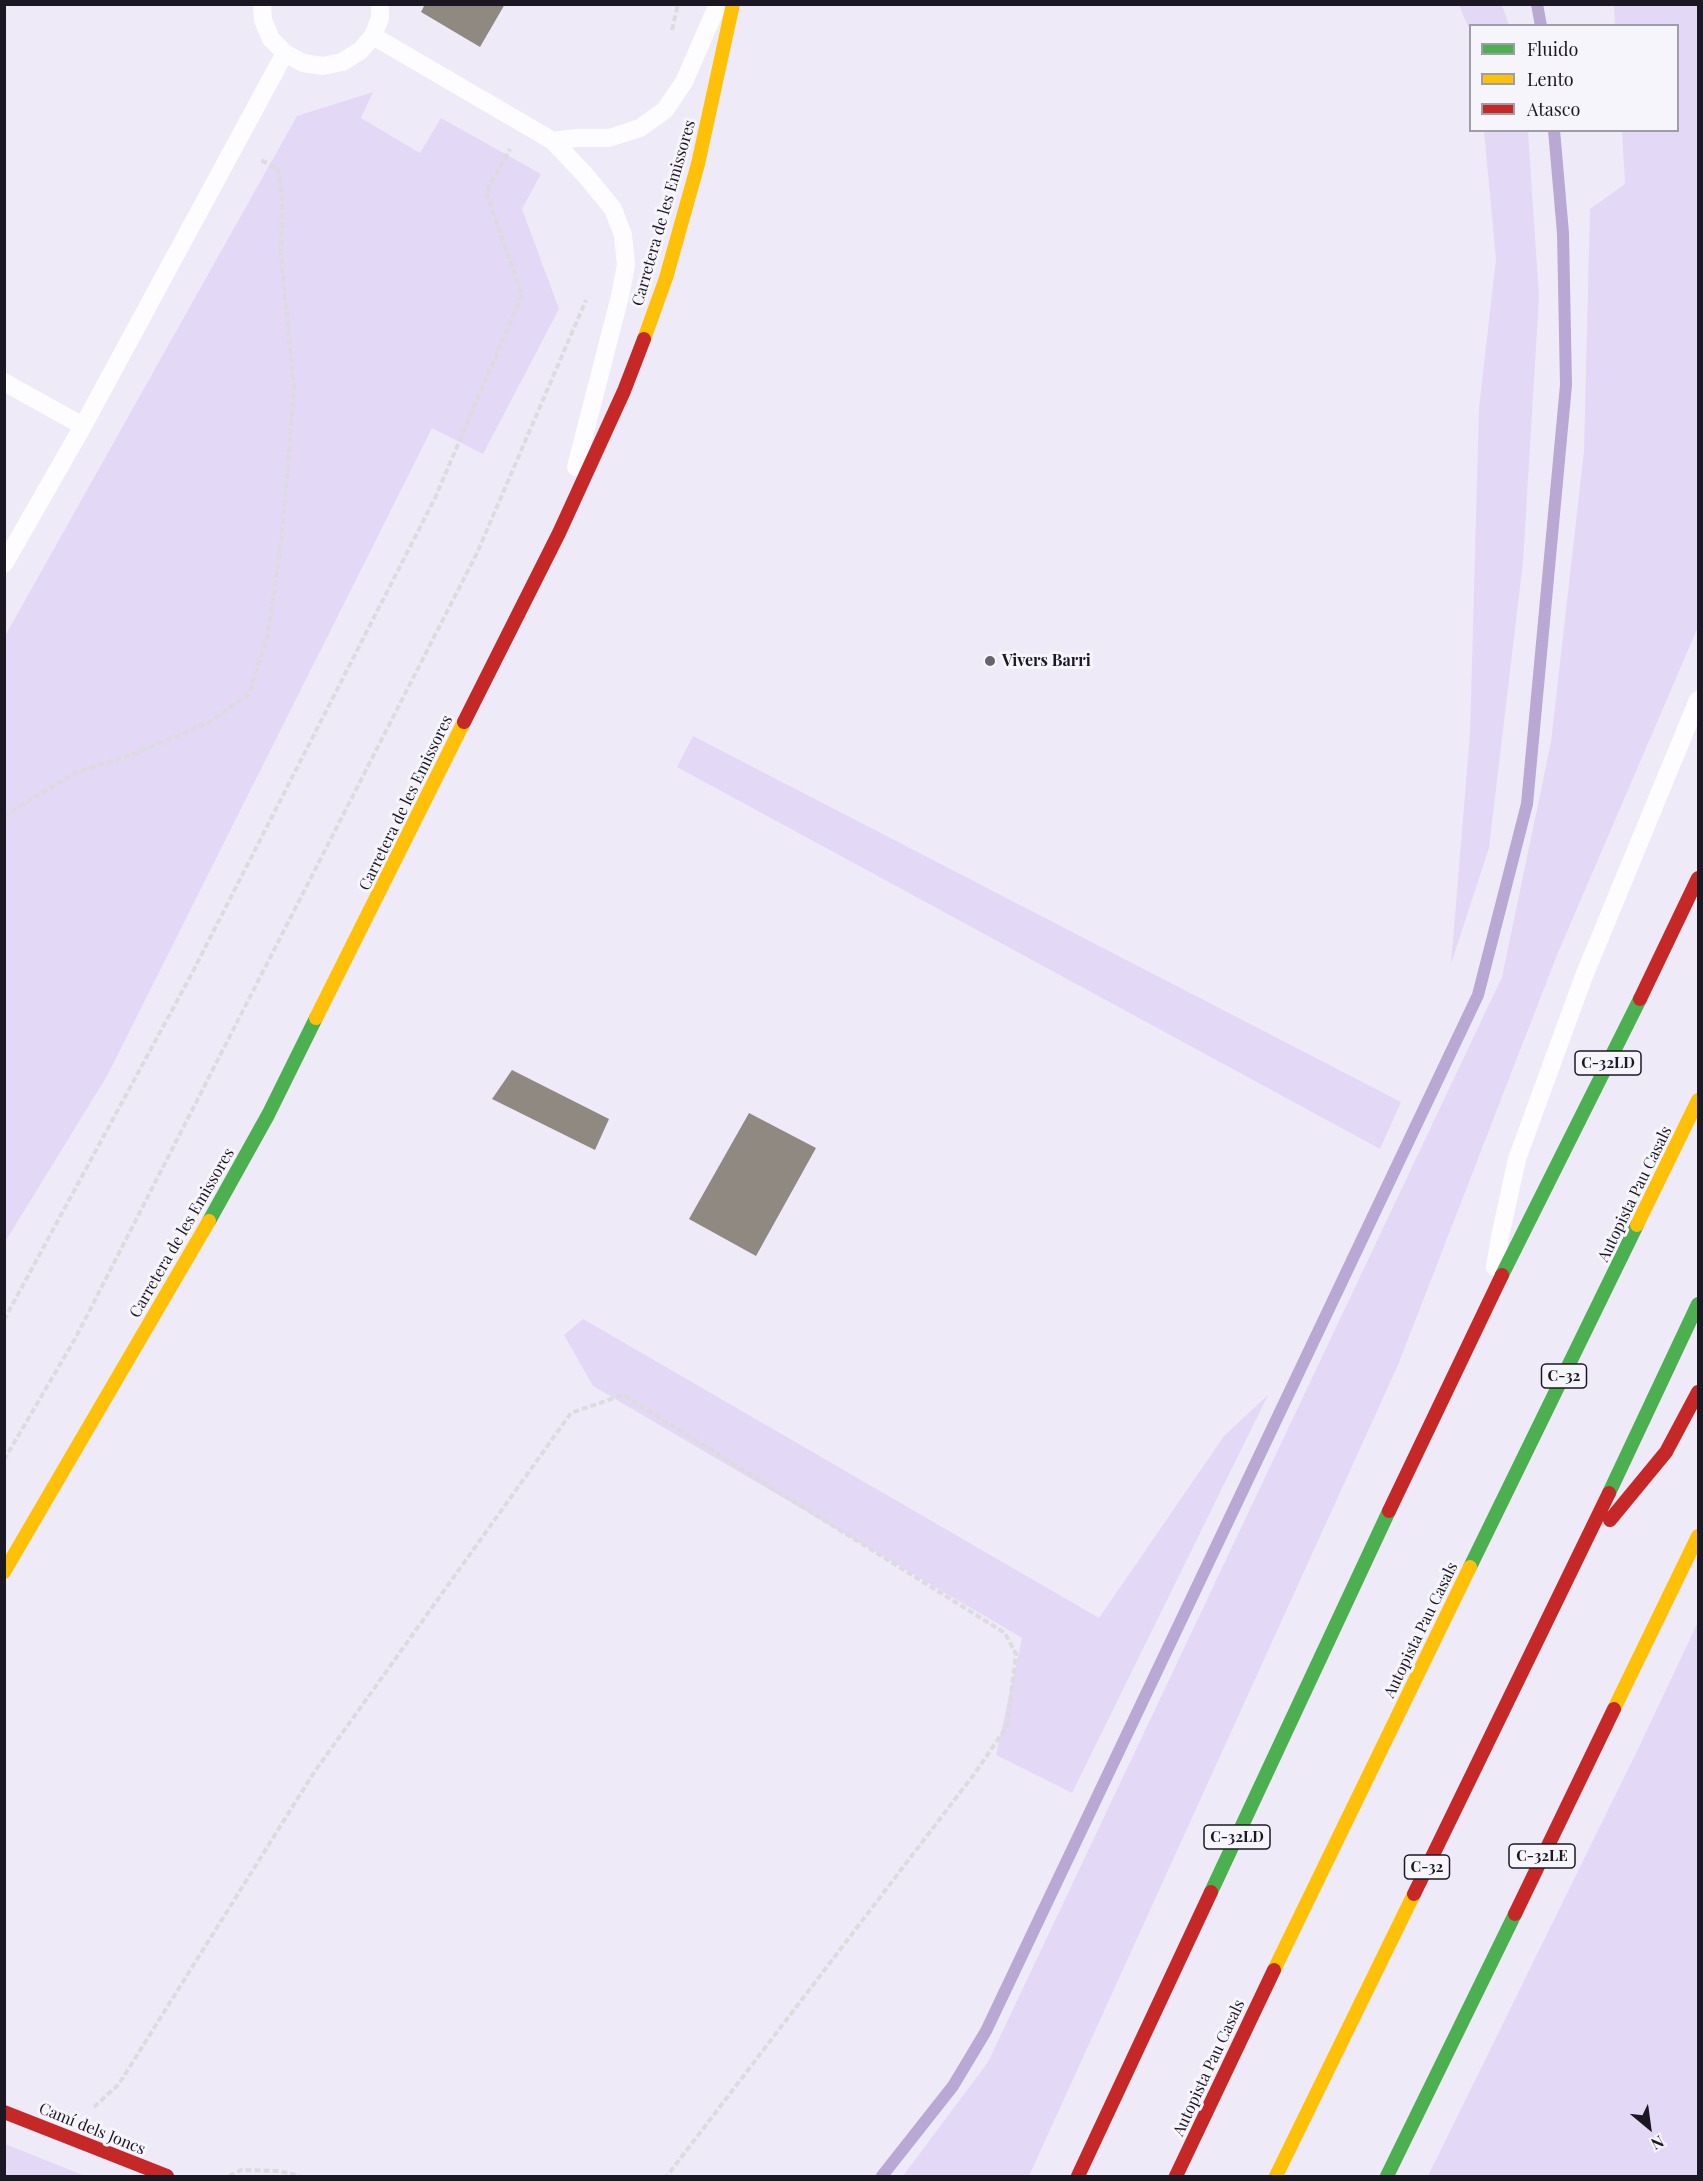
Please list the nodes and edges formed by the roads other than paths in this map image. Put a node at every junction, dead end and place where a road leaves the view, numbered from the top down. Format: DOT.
graph roads {
  1 [pos="262,4"];
  2 [pos="380,4"];
  3 [pos="718,4"];
  4 [pos="733,4"];
  5 [pos="373,36"];
  6 [pos="285,53"];
  7 [pos="553,141"];
  8 [pos="4,382"];
  9 [pos="83,426"];
  10 [pos="559,533"];
  11 [pos="4,564"];
  12 [pos="1698,700"];
  13 [pos="1698,878"];
  14 [pos="1697,1102"];
  15 [pos="1490,1303"];
  16 [pos="1698,1304"];
  17 [pos="1698,1392"];
  18 [pos="1698,1536"];
  19 [pos="1578,1558"];
  20 [pos="4,1572"];
  21 [pos="4,2112"];
  22 [pos="167,2176"];
  23 [pos="1078,2176"];
  24 [pos="1176,2176"];
  25 [pos="1276,2176"];
  26 [pos="1387,2176"];
  1 -- 6 [label="lane"];
  2 -- 5 [label="lane"];
  3 -- 7 [label="lane"];
  4 -- 10 [label="main road, Carretera de les Emissores"];
  5 -- 6 [label="lane"];
  5 -- 7 [label="lane"];
  6 -- 9 [label="lane"];
  7 -- 10 [label="lane"];
  8 -- 9 [label="lane"];
  9 -- 11 [label="lane"];
  10 -- 20 [label="main road, Carretera de les Emissores"];
  12 -- 15 [label="lane"];
  13 -- 15 [label="main road, C-32LD"];
  14 -- 24 [label="main road, Autopista Pau Casals / C-32"];
  15 -- 23 [label="main road, C-32LD"];
  16 -- 19 [label="main road, C-32"];
  17 -- 19 [label="main road, C-32"];
  18 -- 26 [label="main road, C-32LE"];
  19 -- 25 [label="main road, C-32"];
  21 -- 22 [label="main road, Camí dels Joncs"];
}
